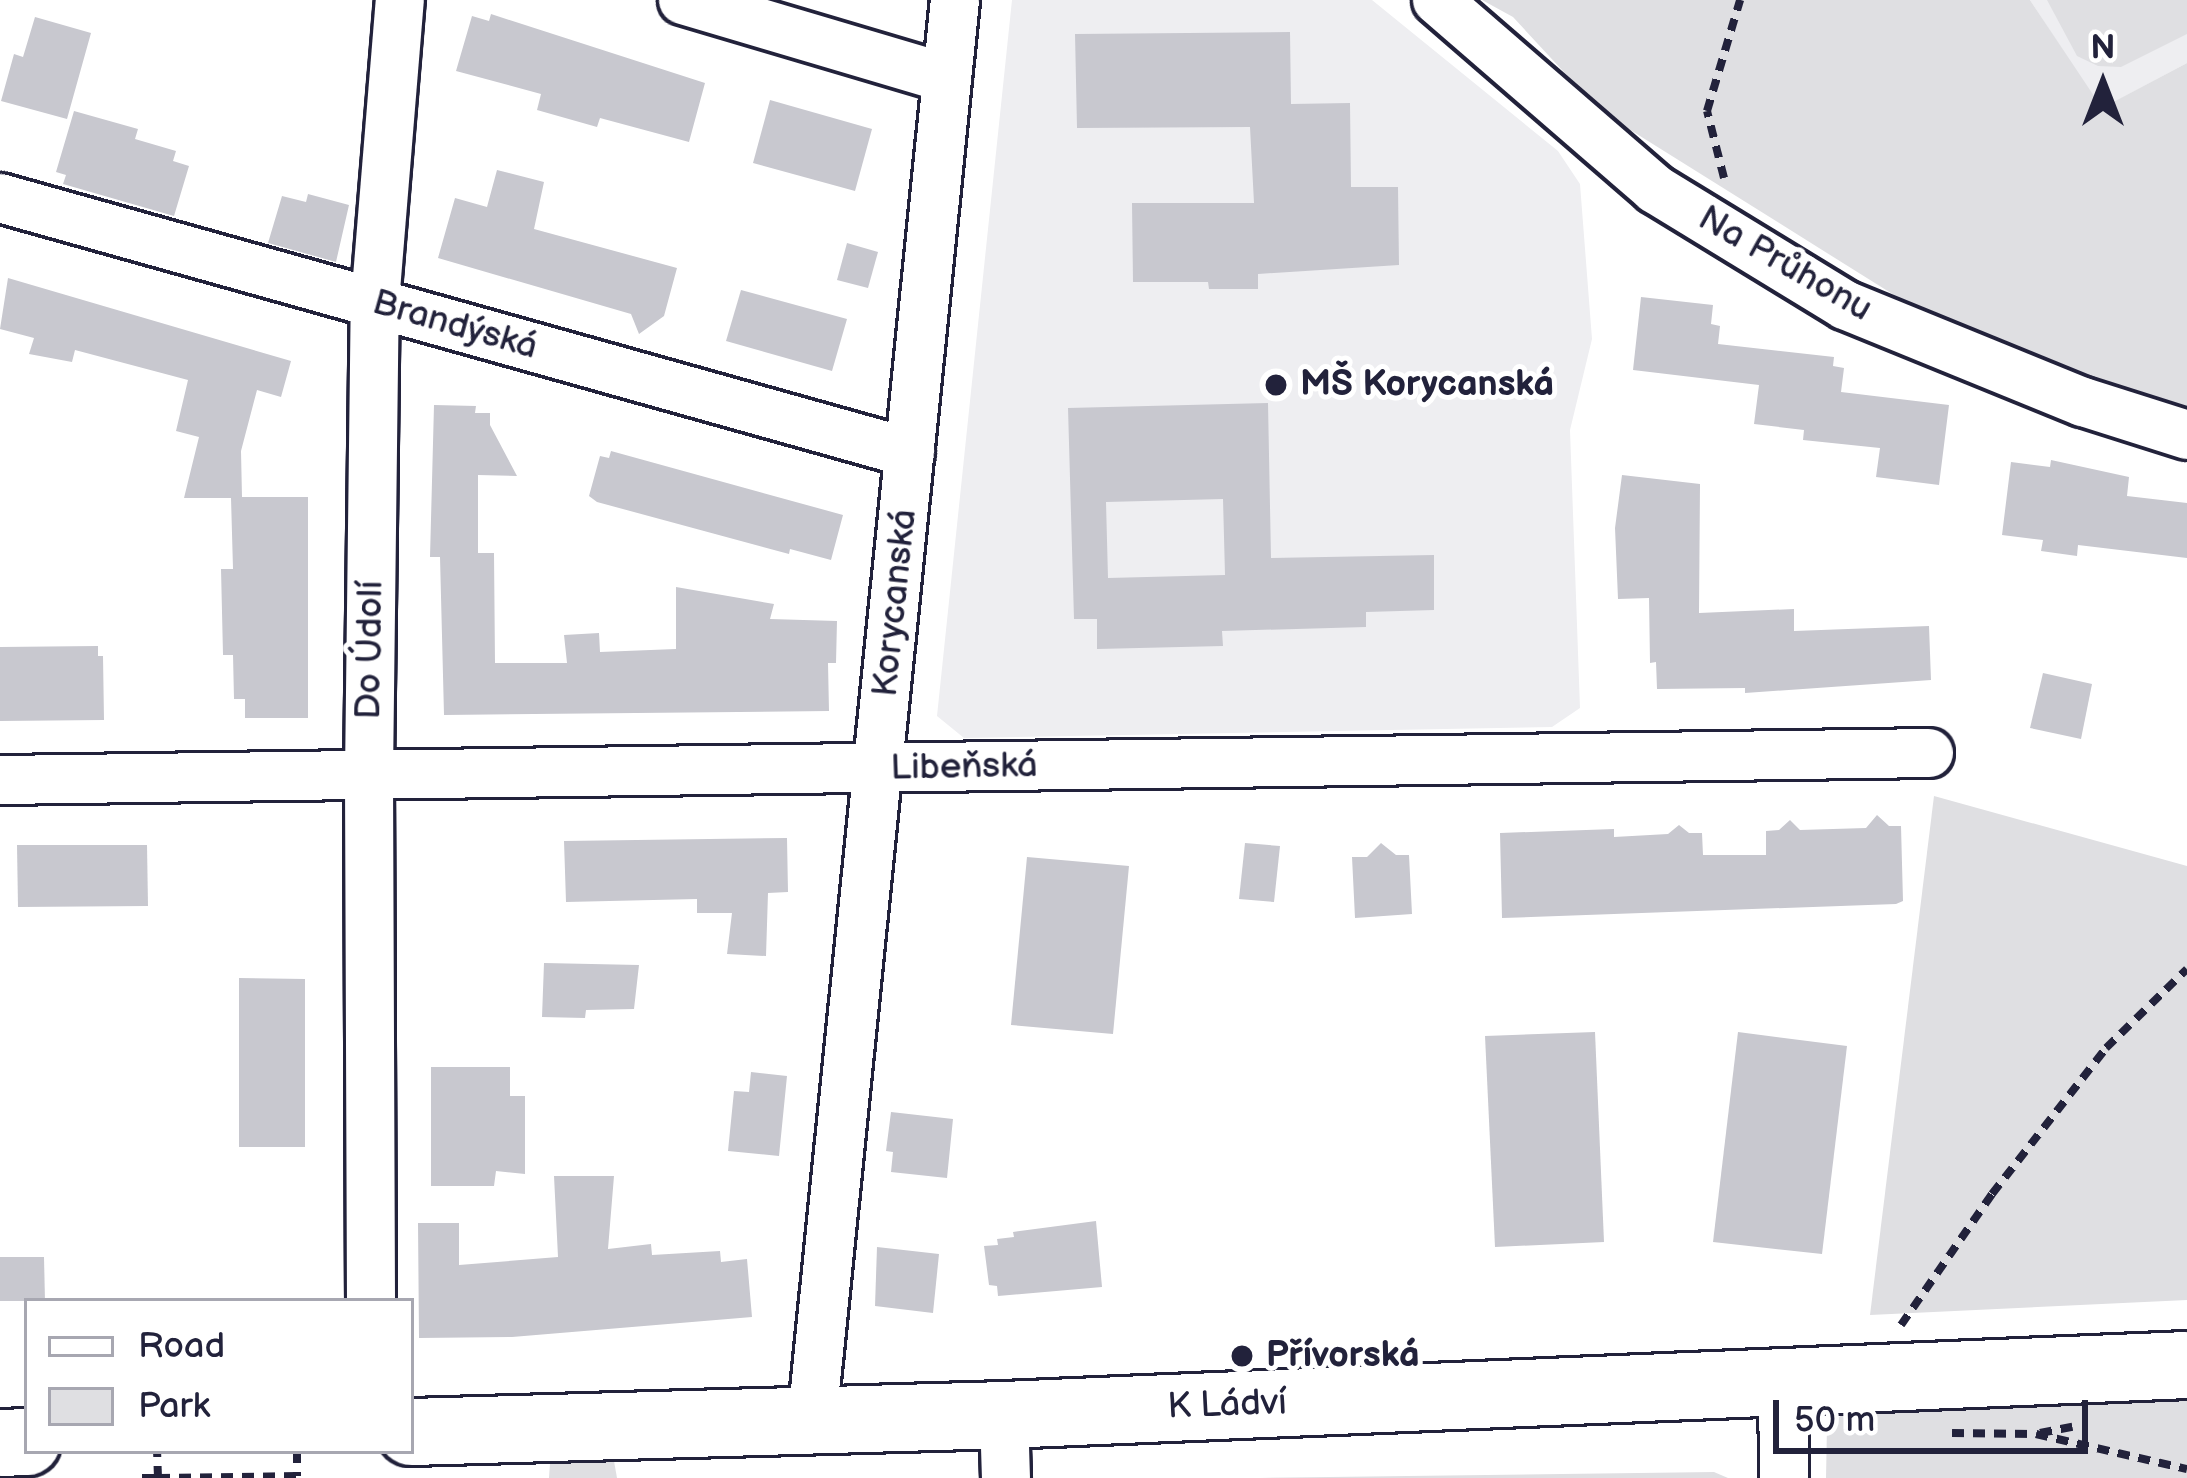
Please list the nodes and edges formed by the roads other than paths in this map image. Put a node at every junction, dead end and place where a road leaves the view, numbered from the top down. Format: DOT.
graph roads {
  1 [pos="400,0"];
  2 [pos="683,0"];
  3 [pos="955,0"];
  4 [pos="1438,0"];
  5 [pos="947,78"];
  6 [pos="0,198"];
  7 [pos="375,302"];
  8 [pos="2187,435"];
  9 [pos="910,454"];
  10 [pos="1929,753"];
  11 [pos="878,768"];
  12 [pos="369,775"];
  13 [pos="0,780"];
  14 [pos="371,1298"];
  15 [pos="2187,1364"];
  16 [pos="1783,1382"];
  17 [pos="812,1420"];
  18 [pos="414,1432"];
  19 [pos="1005,1447"];
  20 [pos="1784,1478"];
  1 -- 7 [label="street, Do Údolí"];
  2 -- 5 [label="street"];
  3 -- 5 [label="street, Korycanská"];
  4 -- 8 [label="street, Na Průhonu"];
  5 -- 9 [label="street, Korycanská"];
  6 -- 7 [label="street, Brandýská"];
  7 -- 9 [label="street, Brandýská"];
  7 -- 12 [label="street, Do Údolí"];
  9 -- 11 [label="street, Korycanská"];
  10 -- 11 [label="street, Libeňská"];
  11 -- 12 [label="street, Libeňská"];
  11 -- 17 [label="street, Korycanská"];
  12 -- 13 [label="street, Libeňská"];
  12 -- 14 [label="street, Do Údolí"];
  15 -- 16 [label="street, K Ládví"];
  16 -- 19 [label="street, K Ládví"];
  16 -- 20 [label="street"];
  17 -- 18 [label="street, K Ládví"];
  17 -- 19 [label="street, K Ládví"];
}
